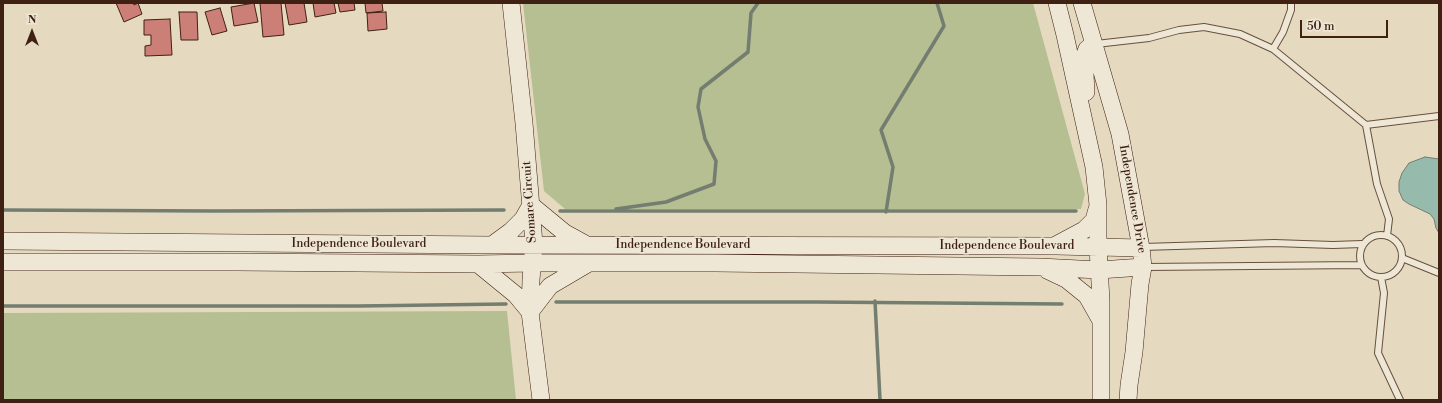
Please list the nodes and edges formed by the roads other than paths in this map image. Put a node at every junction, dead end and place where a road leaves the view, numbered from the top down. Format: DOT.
graph roads {
  1 [pos="511,3"];
  2 [pos="1057,3"];
  3 [pos="1063,3"];
  4 [pos="1082,3"];
  5 [pos="1292,3"];
  6 [pos="1094,44"];
  7 [pos="1273,48"];
  8 [pos="1439,116"];
  9 [pos="1366,125"];
  10 [pos="1086,132"];
  11 [pos="531,205"];
  12 [pos="1098,205"];
  13 [pos="1387,236"];
  14 [pos="3,242"];
  15 [pos="534,244"];
  16 [pos="1362,244"];
  17 [pos="492,245"];
  18 [pos="587,245"];
  19 [pos="1056,246"];
  20 [pos="1098,247"];
  21 [pos="1141,248"];
  22 [pos="1402,258"];
  23 [pos="3,262"];
  24 [pos="533,263"];
  25 [pos="589,263"];
  26 [pos="478,264"];
  27 [pos="1361,265"];
  28 [pos="1040,267"];
  29 [pos="1143,267"];
  30 [pos="1099,270"];
  31 [pos="1439,273"];
  32 [pos="1381,277"];
  33 [pos="530,312"];
  34 [pos="1101,320"];
  35 [pos="541,400"];
  36 [pos="1101,400"];
  37 [pos="1128,400"];
  38 [pos="1400,400"];
  1 -- 11 [label="street, Somare Circuit"];
  2 -- 10 [label="street"];
  3 -- 6 [label="street"];
  4 -- 6 [label="street, Independence Drive"];
  5 -- 7 [label="lane"];
  6 -- 7 [label="lane"];
  6 -- 10 [label="street"];
  6 -- 21 [label="street, Independence Drive"];
  7 -- 9 [label="lane"];
  8 -- 9 [label="lane"];
  9 -- 13 [label="lane"];
  10 -- 12 [label="street"];
  11 -- 15 [label="street, Somare Circuit"];
  11 -- 17 [label="street"];
  11 -- 18 [label="street"];
  12 -- 19 [label="street"];
  12 -- 20 [label="street"];
  13 -- 16 [label="lane"];
  13 -- 22 [label="lane"];
  14 -- 17 [label="street, Independence Boulevard"];
  15 -- 17 [label="street, Independence Boulevard"];
  15 -- 18 [label="street, Independence Boulevard"];
  15 -- 24 [label="street, Somare Circuit"];
  16 -- 21 [label="lane, Independence Boulevard"];
  16 -- 27 [label="lane"];
  18 -- 19 [label="street, Independence Boulevard"];
  19 -- 20 [label="street, Independence Boulevard"];
  20 -- 21 [label="street, Independence Boulevard"];
  20 -- 30 [label="street"];
  21 -- 29 [label="street, Independence Drive"];
  22 -- 31 [label="lane"];
  22 -- 32 [label="lane"];
  23 -- 26 [label="street, Independence Boulevard"];
  24 -- 25 [label="street, Independence Boulevard"];
  24 -- 26 [label="street, Independence Boulevard"];
  24 -- 33 [label="street, Somare Circuit"];
  25 -- 28 [label="street, Independence Boulevard"];
  25 -- 33 [label="street"];
  26 -- 33 [label="street"];
  27 -- 29 [label="lane, Independence Boulevard"];
  27 -- 32 [label="lane"];
  28 -- 30 [label="street, Independence Boulevard"];
  28 -- 34 [label="street"];
  29 -- 30 [label="street, Independence Boulevard"];
  29 -- 37 [label="street, Independence Drive"];
  30 -- 34 [label="street"];
  32 -- 38 [label="lane"];
  33 -- 35 [label="street, Somare Circuit"];
  34 -- 36 [label="street"];
}
